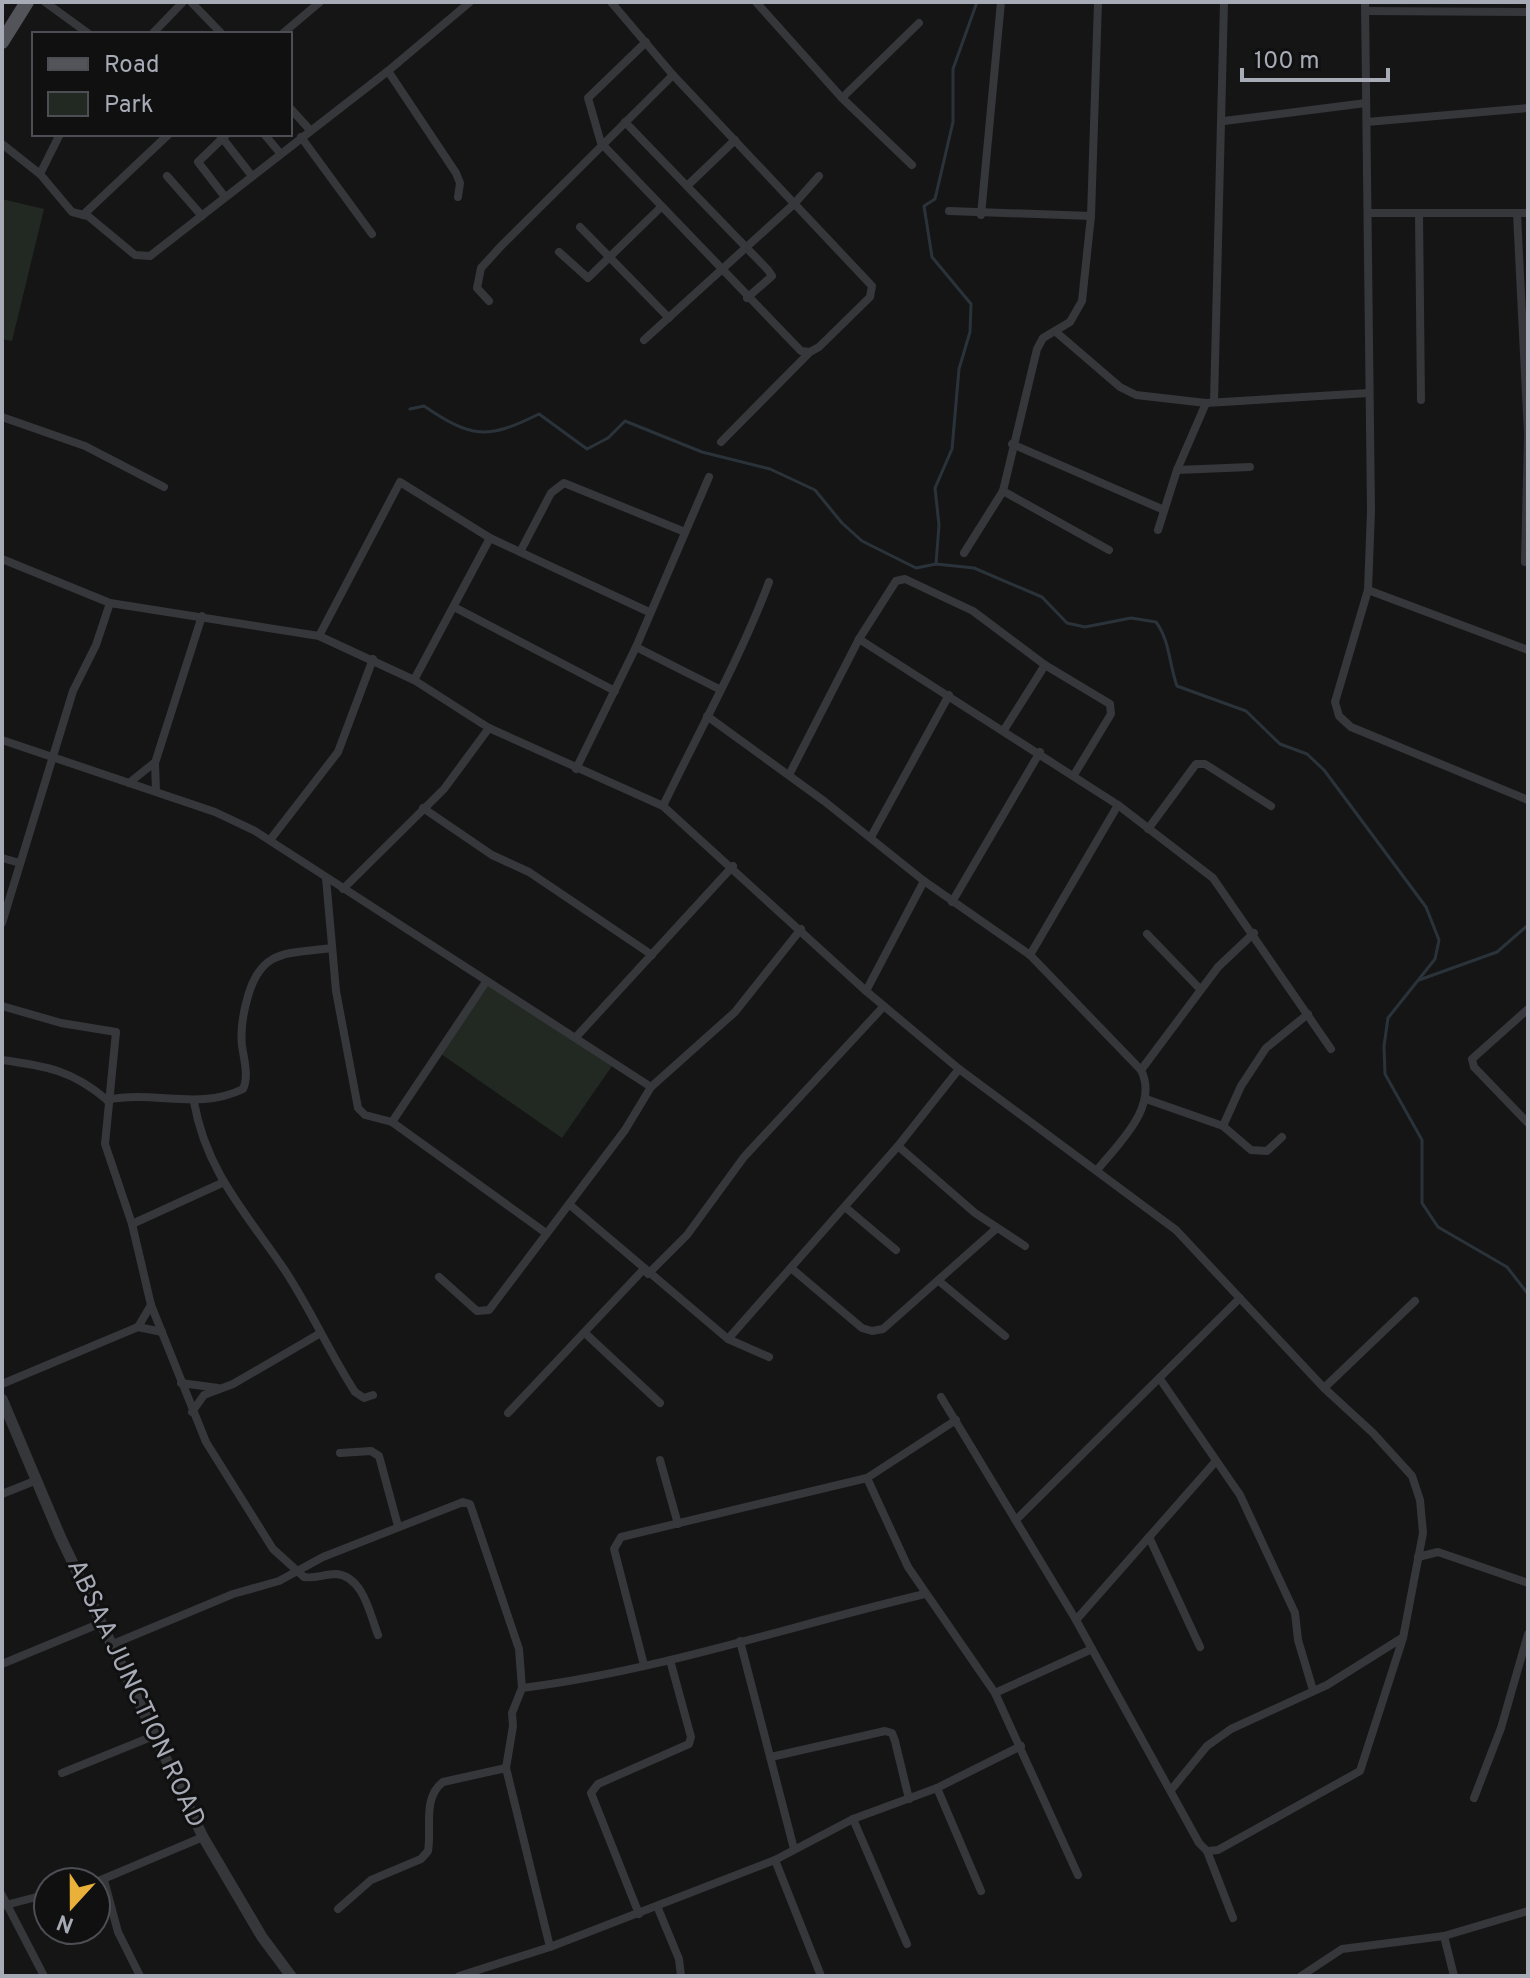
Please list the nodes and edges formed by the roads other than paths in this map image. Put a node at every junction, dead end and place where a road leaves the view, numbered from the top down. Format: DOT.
graph roads {
  1 [pos="45,2"];
  2 [pos="183,2"];
  3 [pos="191,2"];
  4 [pos="320,2"];
  5 [pos="470,2"];
  6 [pos="611,2"];
  7 [pos="757,2"];
  8 [pos="1001,2"];
  9 [pos="1098,2"];
  10 [pos="1224,2"];
  11 [pos="21,4"];
  12 [pos="1365,6"];
  13 [pos="1528,12"];
  14 [pos="919,23"];
  15 [pos="86,32"];
  16 [pos="154,32"];
  17 [pos="220,32"];
  18 [pos="284,32"];
  19 [pos="2,42"];
  20 [pos="646,42"];
  21 [pos="388,71"];
  22 [pos="673,75"];
  23 [pos="842,98"];
  24 [pos="1366,103"];
  25 [pos="1528,108"];
  26 [pos="292,110"];
  27 [pos="1224,121"];
  28 [pos="625,122"];
  29 [pos="1367,122"];
  30 [pos="310,130"];
  31 [pos="59,136"];
  32 [pos="167,136"];
  33 [pos="222,136"];
  34 [pos="224,136"];
  35 [pos="266,136"];
  36 [pos="301,137"];
  37 [pos="735,140"];
  38 [pos="601,143"];
  39 [pos="2,144"];
  40 [pos="280,153"];
  41 [pos="912,165"];
  42 [pos="40,174"];
  43 [pos="167,176"];
  44 [pos="252,176"];
  45 [pos="819,176"];
  46 [pos="687,186"];
  47 [pos="225,197"];
  48 [pos="458,197"];
  49 [pos="794,204"];
  50 [pos="661,207"];
  51 [pos="949,211"];
  52 [pos="1368,213"];
  53 [pos="1419,213"];
  54 [pos="1528,213"];
  55 [pos="1517,214"];
  56 [pos="83,215"];
  57 [pos="981,215"];
  58 [pos="202,216"];
  59 [pos="1091,216"];
  60 [pos="580,227"];
  61 [pos="372,234"];
  62 [pos="747,247"];
  63 [pos="559,252"];
  64 [pos="610,258"];
  65 [pos="719,269"];
  66 [pos="747,298"];
  67 [pos="489,301"];
  68 [pos="669,318"];
  69 [pos="1056,332"];
  70 [pos="644,340"];
  71 [pos="810,352"];
  72 [pos="1369,393"];
  73 [pos="1421,400"];
  74 [pos="1210,402"];
  75 [pos="2,417"];
  76 [pos="721,442"];
  77 [pos="1012,444"];
  78 [pos="1250,467"];
  79 [pos="1177,470"];
  80 [pos="709,477"];
  81 [pos="164,487"];
  82 [pos="1003,491"];
  83 [pos="1164,510"];
  84 [pos="1158,530"];
  85 [pos="685,532"];
  86 [pos="490,538"];
  87 [pos="1109,550"];
  88 [pos="520,552"];
  89 [pos="964,553"];
  90 [pos="1525,562"];
  91 [pos="3,563"];
  92 [pos="769,582"];
  93 [pos="1368,590"];
  94 [pos="110,603"];
  95 [pos="454,607"];
  96 [pos="649,612"];
  97 [pos="202,616"];
  98 [pos="319,636"];
  99 [pos="859,639"];
  100 [pos="636,647"];
  101 [pos="1528,650"];
  102 [pos="373,659"];
  103 [pos="1045,665"];
  104 [pos="414,680"];
  105 [pos="719,689"];
  106 [pos="615,691"];
  107 [pos="949,695"];
  108 [pos="707,716"];
  109 [pos="489,728"];
  110 [pos="1004,730"];
  111 [pos="2,740"];
  112 [pos="1040,752"];
  113 [pos="53,756"];
  114 [pos="155,763"];
  115 [pos="576,769"];
  116 [pos="789,775"];
  117 [pos="1074,775"];
  118 [pos="129,783"];
  119 [pos="156,791"];
  120 [pos="1528,800"];
  121 [pos="1118,805"];
  122 [pos="663,806"];
  123 [pos="1271,806"];
  124 [pos="423,808"];
  125 [pos="1148,829"];
  126 [pos="871,837"];
  127 [pos="270,840"];
  128 [pos="2,858"];
  129 [pos="20,863"];
  130 [pos="733,866"];
  131 [pos="326,878"];
  132 [pos="924,881"];
  133 [pos="343,889"];
  134 [pos="952,902"];
  135 [pos="2,923"];
  136 [pos="801,929"];
  137 [pos="1254,933"];
  138 [pos="1147,934"];
  139 [pos="332,948"];
  140 [pos="652,955"];
  141 [pos="1030,955"];
  142 [pos="486,982"];
  143 [pos="1200,989"];
  144 [pos="866,991"];
  145 [pos="2,1006"];
  146 [pos="884,1006"];
  147 [pos="1528,1009"];
  148 [pos="1308,1014"];
  149 [pos="577,1036"];
  150 [pos="1331,1049"];
  151 [pos="2,1060"];
  152 [pos="959,1069"];
  153 [pos="1141,1070"];
  154 [pos="651,1087"];
  155 [pos="1146,1099"];
  156 [pos="107,1100"];
  157 [pos="194,1102"];
  158 [pos="392,1122"];
  159 [pos="1528,1123"];
  160 [pos="1223,1126"];
  161 [pos="1282,1137"];
  162 [pos="898,1146"];
  163 [pos="1098,1169"];
  164 [pos="222,1183"];
  165 [pos="570,1205"];
  166 [pos="845,1207"];
  167 [pos="132,1224"];
  168 [pos="997,1228"];
  169 [pos="546,1233"];
  170 [pos="1025,1246"];
  171 [pos="896,1250"];
  172 [pos="791,1268"];
  173 [pos="646,1272"];
  174 [pos="439,1277"];
  175 [pos="939,1281"];
  176 [pos="1240,1298"];
  177 [pos="1415,1301"];
  178 [pos="151,1305"];
  179 [pos="138,1327"];
  180 [pos="162,1332"];
  181 [pos="319,1334"];
  182 [pos="586,1334"];
  183 [pos="1005,1336"];
  184 [pos="728,1339"];
  185 [pos="769,1357"];
  186 [pos="1160,1379"];
  187 [pos="180,1383"];
  188 [pos="2,1384"];
  189 [pos="219,1388"];
  190 [pos="1324,1388"];
  191 [pos="373,1395"];
  192 [pos="941,1397"];
  193 [pos="2,1399"];
  194 [pos="660,1403"];
  195 [pos="192,1412"];
  196 [pos="508,1413"];
  197 [pos="956,1420"];
  198 [pos="340,1453"];
  199 [pos="660,1460"];
  200 [pos="1216,1461"];
  201 [pos="867,1478"];
  202 [pos="37,1480"];
  203 [pos="2,1494"];
  204 [pos="1017,1519"];
  205 [pos="678,1524"];
  206 [pos="398,1526"];
  207 [pos="1149,1537"];
  208 [pos="1418,1557"];
  209 [pos="296,1572"];
  210 [pos="1528,1583"];
  211 [pos="925,1594"];
  212 [pos="1076,1620"];
  213 [pos="101,1623"];
  214 [pos="1528,1634"];
  215 [pos="378,1635"];
  216 [pos="1403,1638"];
  217 [pos="740,1641"];
  218 [pos="113,1644"];
  219 [pos="1200,1647"];
  220 [pos="1092,1649"];
  221 [pos="670,1660"];
  222 [pos="2,1664"];
  223 [pos="644,1665"];
  224 [pos="522,1688"];
  225 [pos="1313,1690"];
  226 [pos="995,1693"];
  227 [pos="156,1735"];
  228 [pos="1021,1746"];
  229 [pos="771,1757"];
  230 [pos="506,1768"];
  231 [pos="62,1773"];
  232 [pos="937,1788"];
  233 [pos="1171,1790"];
  234 [pos="1474,1798"];
  235 [pos="909,1799"];
  236 [pos="853,1819"];
  237 [pos="203,1837"];
  238 [pos="794,1849"];
  239 [pos="1207,1851"];
  240 [pos="775,1860"];
  241 [pos="1078,1875"];
  242 [pos="112,1876"];
  243 [pos="981,1891"];
  244 [pos="2,1895"];
  245 [pos="32,1898"];
  246 [pos="4,1905"];
  247 [pos="657,1906"];
  248 [pos="338,1909"];
  249 [pos="1528,1911"];
  250 [pos="639,1914"];
  251 [pos="112,1915"];
  252 [pos="1233,1918"];
  253 [pos="1444,1936"];
  254 [pos="907,1944"];
  255 [pos="550,1947"];
  256 [pos="44,1976"];
  257 [pos="140,1976"];
  258 [pos="291,1976"];
  259 [pos="459,1976"];
  260 [pos="681,1976"];
  261 [pos="821,1976"];
  262 [pos="1301,1976"];
  263 [pos="1454,1976"];
  1 -- 15 [label="street"];
  2 -- 16 [label="street"];
  3 -- 17 [label="street"];
  4 -- 18 [label="street"];
  5 -- 21 [label="street"];
  6 -- 20 [label="street"];
  7 -- 23 [label="street"];
  8 -- 57 [label="street"];
  9 -- 59 [label="street"];
  10 -- 27 [label="street"];
  11 -- 19 [label="main road"];
  12 -- 13 [label="street"];
  12 -- 24 [label="street"];
  14 -- 23 [label="street"];
  20 -- 22 [label="street"];
  20 -- 38 [label="street"];
  21 -- 30 [label="street"];
  21 -- 48 [label="street"];
  22 -- 28 [label="street"];
  22 -- 37 [label="street"];
  23 -- 41 [label="street"];
  24 -- 27 [label="street"];
  24 -- 29 [label="street"];
  25 -- 29 [label="street"];
  26 -- 30 [label="street"];
  27 -- 74 [label="street"];
  28 -- 38 [label="street"];
  28 -- 46 [label="street"];
  29 -- 52 [label="street"];
  30 -- 36 [label="street"];
  31 -- 42 [label="street"];
  32 -- 56 [label="street"];
  33 -- 47 [label="street"];
  34 -- 44 [label="street"];
  35 -- 40 [label="street"];
  36 -- 40 [label="street"];
  36 -- 61 [label="street"];
  37 -- 46 [label="street"];
  37 -- 49 [label="street"];
  38 -- 50 [label="street"];
  38 -- 67 [label="street"];
  39 -- 42 [label="street"];
  40 -- 44 [label="street"];
  42 -- 56 [label="street"];
  43 -- 58 [label="street"];
  44 -- 47 [label="street"];
  45 -- 49 [label="street"];
  46 -- 62 [label="street"];
  47 -- 58 [label="street"];
  49 -- 62 [label="street"];
  49 -- 71 [label="street"];
  50 -- 64 [label="street"];
  50 -- 65 [label="street"];
  51 -- 57 [label="street"];
  52 -- 53 [label="street"];
  52 -- 72 [label="street"];
  53 -- 55 [label="street"];
  53 -- 73 [label="street"];
  54 -- 55 [label="street"];
  55 -- 90 [label="street"];
  56 -- 58 [label="street"];
  57 -- 59 [label="street"];
  59 -- 69 [label="street"];
  60 -- 64 [label="street"];
  62 -- 65 [label="street"];
  62 -- 66 [label="street"];
  63 -- 64 [label="street"];
  64 -- 68 [label="street"];
  65 -- 66 [label="street"];
  65 -- 68 [label="street"];
  66 -- 71 [label="street"];
  68 -- 70 [label="street"];
  69 -- 74 [label="street"];
  69 -- 77 [label="street"];
  71 -- 76 [label="street"];
  72 -- 74 [label="street"];
  72 -- 93 [label="street"];
  74 -- 79 [label="street"];
  75 -- 81 [label="street"];
  77 -- 82 [label="street"];
  77 -- 83 [label="street"];
  78 -- 79 [label="street"];
  79 -- 83 [label="street"];
  80 -- 85 [label="street"];
  82 -- 87 [label="street"];
  82 -- 89 [label="street"];
  83 -- 84 [label="street"];
  85 -- 88 [label="street"];
  85 -- 96 [label="street"];
  86 -- 88 [label="street"];
  86 -- 95 [label="street"];
  86 -- 98 [label="street"];
  88 -- 96 [label="street"];
  91 -- 94 [label="street"];
  92 -- 105 [label="street"];
  93 -- 101 [label="street"];
  93 -- 120 [label="street"];
  94 -- 97 [label="street"];
  94 -- 113 [label="street"];
  95 -- 104 [label="street"];
  95 -- 106 [label="street"];
  96 -- 100 [label="street"];
  97 -- 98 [label="street"];
  97 -- 114 [label="street"];
  98 -- 102 [label="street"];
  99 -- 103 [label="street"];
  99 -- 107 [label="street"];
  99 -- 116 [label="street"];
  100 -- 105 [label="street"];
  100 -- 106 [label="street"];
  102 -- 104 [label="street"];
  102 -- 127 [label="street"];
  103 -- 110 [label="street"];
  103 -- 117 [label="street"];
  104 -- 109 [label="street"];
  105 -- 108 [label="street"];
  106 -- 115 [label="street"];
  107 -- 110 [label="street"];
  107 -- 126 [label="street"];
  108 -- 116 [label="street"];
  108 -- 122 [label="street"];
  109 -- 115 [label="street"];
  109 -- 124 [label="street"];
  110 -- 112 [label="street"];
  111 -- 113 [label="street"];
  112 -- 117 [label="street"];
  112 -- 134 [label="street"];
  113 -- 118 [label="street"];
  113 -- 129 [label="street"];
  114 -- 118 [label="street"];
  114 -- 119 [label="street"];
  115 -- 122 [label="street"];
  116 -- 126 [label="street"];
  117 -- 121 [label="street"];
  118 -- 119 [label="street"];
  119 -- 127 [label="street"];
  121 -- 125 [label="street"];
  121 -- 141 [label="street"];
  122 -- 130 [label="street"];
  123 -- 125 [label="street"];
  124 -- 133 [label="street"];
  124 -- 140 [label="street"];
  125 -- 137 [label="street"];
  126 -- 132 [label="street"];
  127 -- 131 [label="street"];
  128 -- 129 [label="street"];
  129 -- 135 [label="street"];
  130 -- 136 [label="street"];
  130 -- 140 [label="street"];
  131 -- 133 [label="street"];
  131 -- 139 [label="street"];
  132 -- 134 [label="street"];
  132 -- 144 [label="street"];
  133 -- 142 [label="street"];
  134 -- 141 [label="street"];
  136 -- 144 [label="street"];
  136 -- 154 [label="street"];
  137 -- 143 [label="street"];
  137 -- 148 [label="street"];
  138 -- 143 [label="street"];
  139 -- 157 [label="street"];
  139 -- 158 [label="street"];
  140 -- 149 [label="street"];
  141 -- 153 [label="street"];
  142 -- 149 [label="street"];
  142 -- 158 [label="street"];
  143 -- 153 [label="street"];
  144 -- 146 [label="street"];
  145 -- 156 [label="street"];
  146 -- 152 [label="street"];
  146 -- 173 [label="street"];
  147 -- 159 [label="street"];
  148 -- 150 [label="street"];
  148 -- 160 [label="street"];
  149 -- 154 [label="street"];
  151 -- 156 [label="street"];
  152 -- 162 [label="street"];
  152 -- 163 [label="street"];
  153 -- 155 [label="street"];
  154 -- 165 [label="street"];
  155 -- 160 [label="street"];
  155 -- 163 [label="street"];
  156 -- 157 [label="street"];
  156 -- 167 [label="street"];
  157 -- 164 [label="street"];
  158 -- 169 [label="street"];
  160 -- 161 [label="street"];
  162 -- 166 [label="street"];
  162 -- 168 [label="street"];
  163 -- 176 [label="street"];
  164 -- 167 [label="street"];
  164 -- 181 [label="street"];
  165 -- 169 [label="street"];
  165 -- 173 [label="street"];
  166 -- 171 [label="street"];
  166 -- 172 [label="street"];
  167 -- 178 [label="street"];
  168 -- 170 [label="street"];
  168 -- 175 [label="street"];
  169 -- 174 [label="street"];
  172 -- 175 [label="street"];
  172 -- 184 [label="street"];
  173 -- 182 [label="street"];
  173 -- 184 [label="street"];
  175 -- 183 [label="street"];
  176 -- 186 [label="street"];
  176 -- 190 [label="street"];
  177 -- 190 [label="street"];
  178 -- 179 [label="street"];
  178 -- 180 [label="street"];
  179 -- 180 [label="street"];
  179 -- 188 [label="street"];
  180 -- 187 [label="street"];
  181 -- 189 [label="street"];
  181 -- 191 [label="street"];
  182 -- 194 [label="street"];
  182 -- 196 [label="street"];
  184 -- 185 [label="street"];
  186 -- 200 [label="street"];
  186 -- 204 [label="street"];
  187 -- 189 [label="street"];
  187 -- 195 [label="street"];
  189 -- 195 [label="street"];
  190 -- 208 [label="street"];
  192 -- 197 [label="street"];
  193 -- 202 [label="street, ABSAA JUNCTION ROAD"];
  195 -- 209 [label="street"];
  197 -- 201 [label="street"];
  197 -- 204 [label="street"];
  198 -- 206 [label="street"];
  199 -- 205 [label="street"];
  200 -- 207 [label="street"];
  200 -- 225 [label="street"];
  201 -- 205 [label="street"];
  201 -- 211 [label="street"];
  202 -- 203 [label="street"];
  202 -- 213 [label="street, ABSAA JUNCTION ROAD"];
  204 -- 212 [label="street"];
  205 -- 223 [label="street"];
  206 -- 209 [label="street"];
  206 -- 224 [label="street"];
  207 -- 212 [label="street"];
  207 -- 219 [label="street"];
  208 -- 210 [label="street"];
  208 -- 216 [label="street"];
  209 -- 215 [label="street"];
  209 -- 218 [label="street"];
  211 -- 217 [label="street"];
  211 -- 226 [label="street"];
  212 -- 220 [label="street"];
  213 -- 218 [label="street, ABSAA JUNCTION ROAD"];
  213 -- 222 [label="street"];
  214 -- 234 [label="street"];
  216 -- 225 [label="street"];
  216 -- 239 [label="street"];
  217 -- 221 [label="street"];
  217 -- 229 [label="street"];
  218 -- 227 [label="street, ABSAA JUNCTION ROAD"];
  220 -- 226 [label="street"];
  220 -- 233 [label="street"];
  221 -- 223 [label="street"];
  221 -- 250 [label="street"];
  223 -- 224 [label="street"];
  224 -- 230 [label="street"];
  225 -- 233 [label="street"];
  226 -- 228 [label="street"];
  227 -- 231 [label="street"];
  227 -- 237 [label="street, ABSAA JUNCTION ROAD"];
  228 -- 232 [label="street"];
  228 -- 241 [label="street"];
  229 -- 235 [label="street"];
  229 -- 238 [label="street"];
  230 -- 248 [label="street"];
  230 -- 255 [label="street"];
  232 -- 235 [label="street"];
  232 -- 243 [label="street"];
  233 -- 239 [label="street"];
  235 -- 236 [label="street"];
  236 -- 238 [label="street"];
  236 -- 254 [label="street"];
  237 -- 242 [label="street"];
  237 -- 258 [label="street, ABSAA JUNCTION ROAD"];
  238 -- 240 [label="street"];
  239 -- 252 [label="street"];
  240 -- 247 [label="street"];
  240 -- 261 [label="street"];
  244 -- 246 [label="street"];
  245 -- 246 [label="street"];
  246 -- 256 [label="street"];
  247 -- 250 [label="street"];
  247 -- 260 [label="street"];
  249 -- 253 [label="street"];
  250 -- 255 [label="street"];
  251 -- 257 [label="street"];
  253 -- 262 [label="street"];
  253 -- 263 [label="street"];
  255 -- 259 [label="street"];
}
